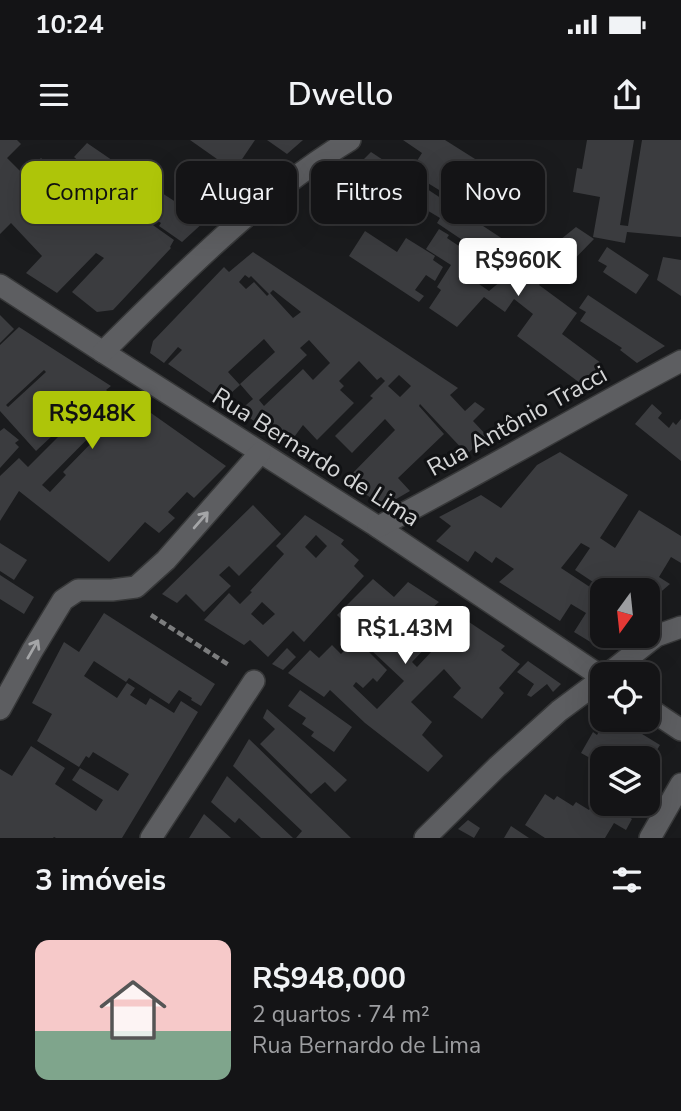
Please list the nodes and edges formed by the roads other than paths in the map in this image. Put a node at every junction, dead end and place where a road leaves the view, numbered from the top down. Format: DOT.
graph roads {
  1 [pos="350,140"];
  2 [pos="0,285"];
  3 [pos="103,352"];
  4 [pos="681,361"];
  5 [pos="260,453"];
  6 [pos="378,527"];
  7 [pos="681,626"];
  8 [pos="623,662"];
  9 [pos="590,670"];
  10 [pos="254,681"];
  11 [pos="590,687"];
  12 [pos="0,709"];
  13 [pos="660,716"];
  14 [pos="681,730"];
  15 [pos="681,784"];
  16 [pos="152,838"];
  17 [pos="425,838"];
  18 [pos="649,838"];
  1 -- 3 [label="street"];
  2 -- 3 [label="street, Rua Bernardo de Lima"];
  3 -- 5 [label="street, Rua Bernardo de Lima"];
  4 -- 6 [label="street, Rua Antônio Tracci"];
  5 -- 6 [label="street, Rua Bernardo de Lima"];
  12 -- 5 [label="street, one-way"];
  6 -- 9 [label="street, Rua Bernardo de Lima"];
  7 -- 8 [label="street"];
  10 -- 16 [label="street"];
  11 -- 17 [label="street"];
  13 -- 14 [label="street"];
  15 -- 18 [label="street"];
}
